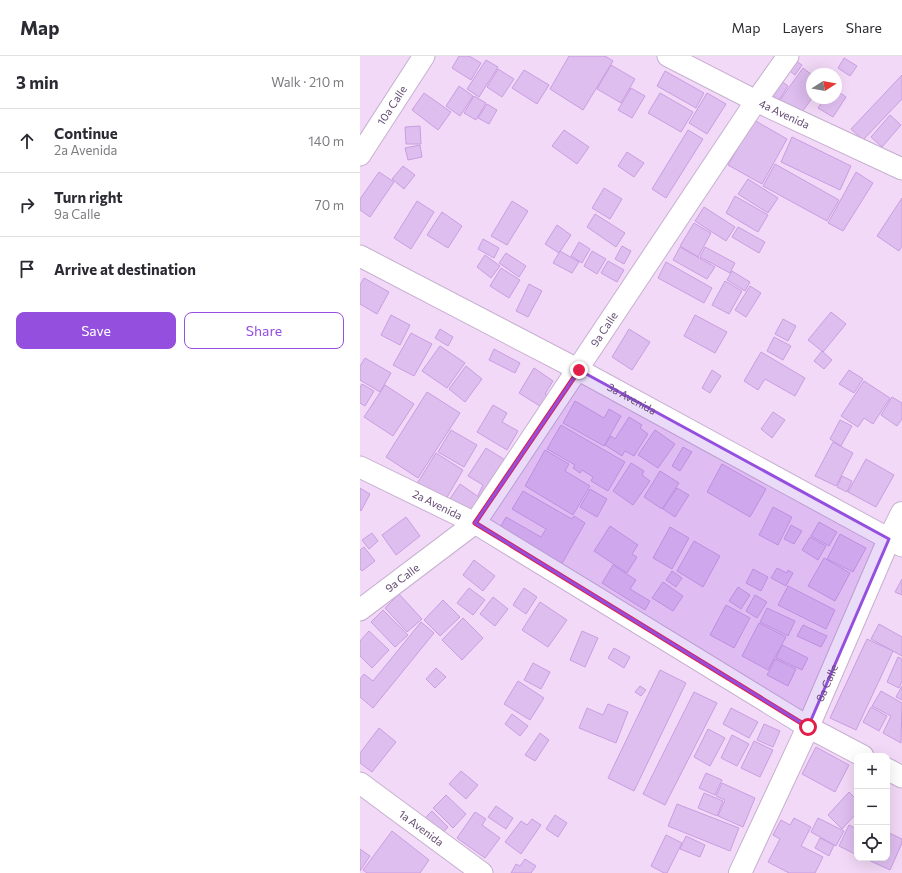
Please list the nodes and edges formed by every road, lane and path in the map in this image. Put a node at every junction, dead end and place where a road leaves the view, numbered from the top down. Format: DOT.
graph roads {
  1 [pos="424,56"];
  2 [pos="668,56"];
  3 [pos="788,56"];
  4 [pos="756,101"];
  5 [pos="360,155"];
  6 [pos="902,169"];
  7 [pos="360,256"];
  8 [pos="579,370"];
  9 [pos="360,467"];
  10 [pos="902,513"];
  11 [pos="475,523"];
  12 [pos="895,543"];
  13 [pos="360,610"];
  14 [pos="808,727"];
  15 [pos="857,753"];
  16 [pos="890,771"];
  17 [pos="902,777"];
  18 [pos="360,783"];
  19 [pos="482,873"];
  20 [pos="740,873"];
  1 -- 5 [label="street, 10a Calle"];
  2 -- 4 [label="street, 4a Avenida"];
  3 -- 4 [label="street, 9a Calle"];
  4 -- 6 [label="street, 4a Avenida"];
  4 -- 8 [label="street, 9a Calle"];
  7 -- 8 [label="street, 3a Avenida"];
  8 -- 11 [label="street, 9a Calle"];
  8 -- 12 [label="street, 3a Avenida"];
  9 -- 11 [label="street, 2a Avenida"];
  10 -- 12 [label="street, 8a Calle"];
  11 -- 13 [label="street, 9a Calle"];
  11 -- 14 [label="street, 2a Avenida"];
  12 -- 14 [label="street, 8a Calle"];
  14 -- 15 [label="street, 2a Avenida"];
  14 -- 20 [label="street, 8a Calle"];
  16 -- 17 [label="street"];
  18 -- 19 [label="street, 1a Avenida"];
}
